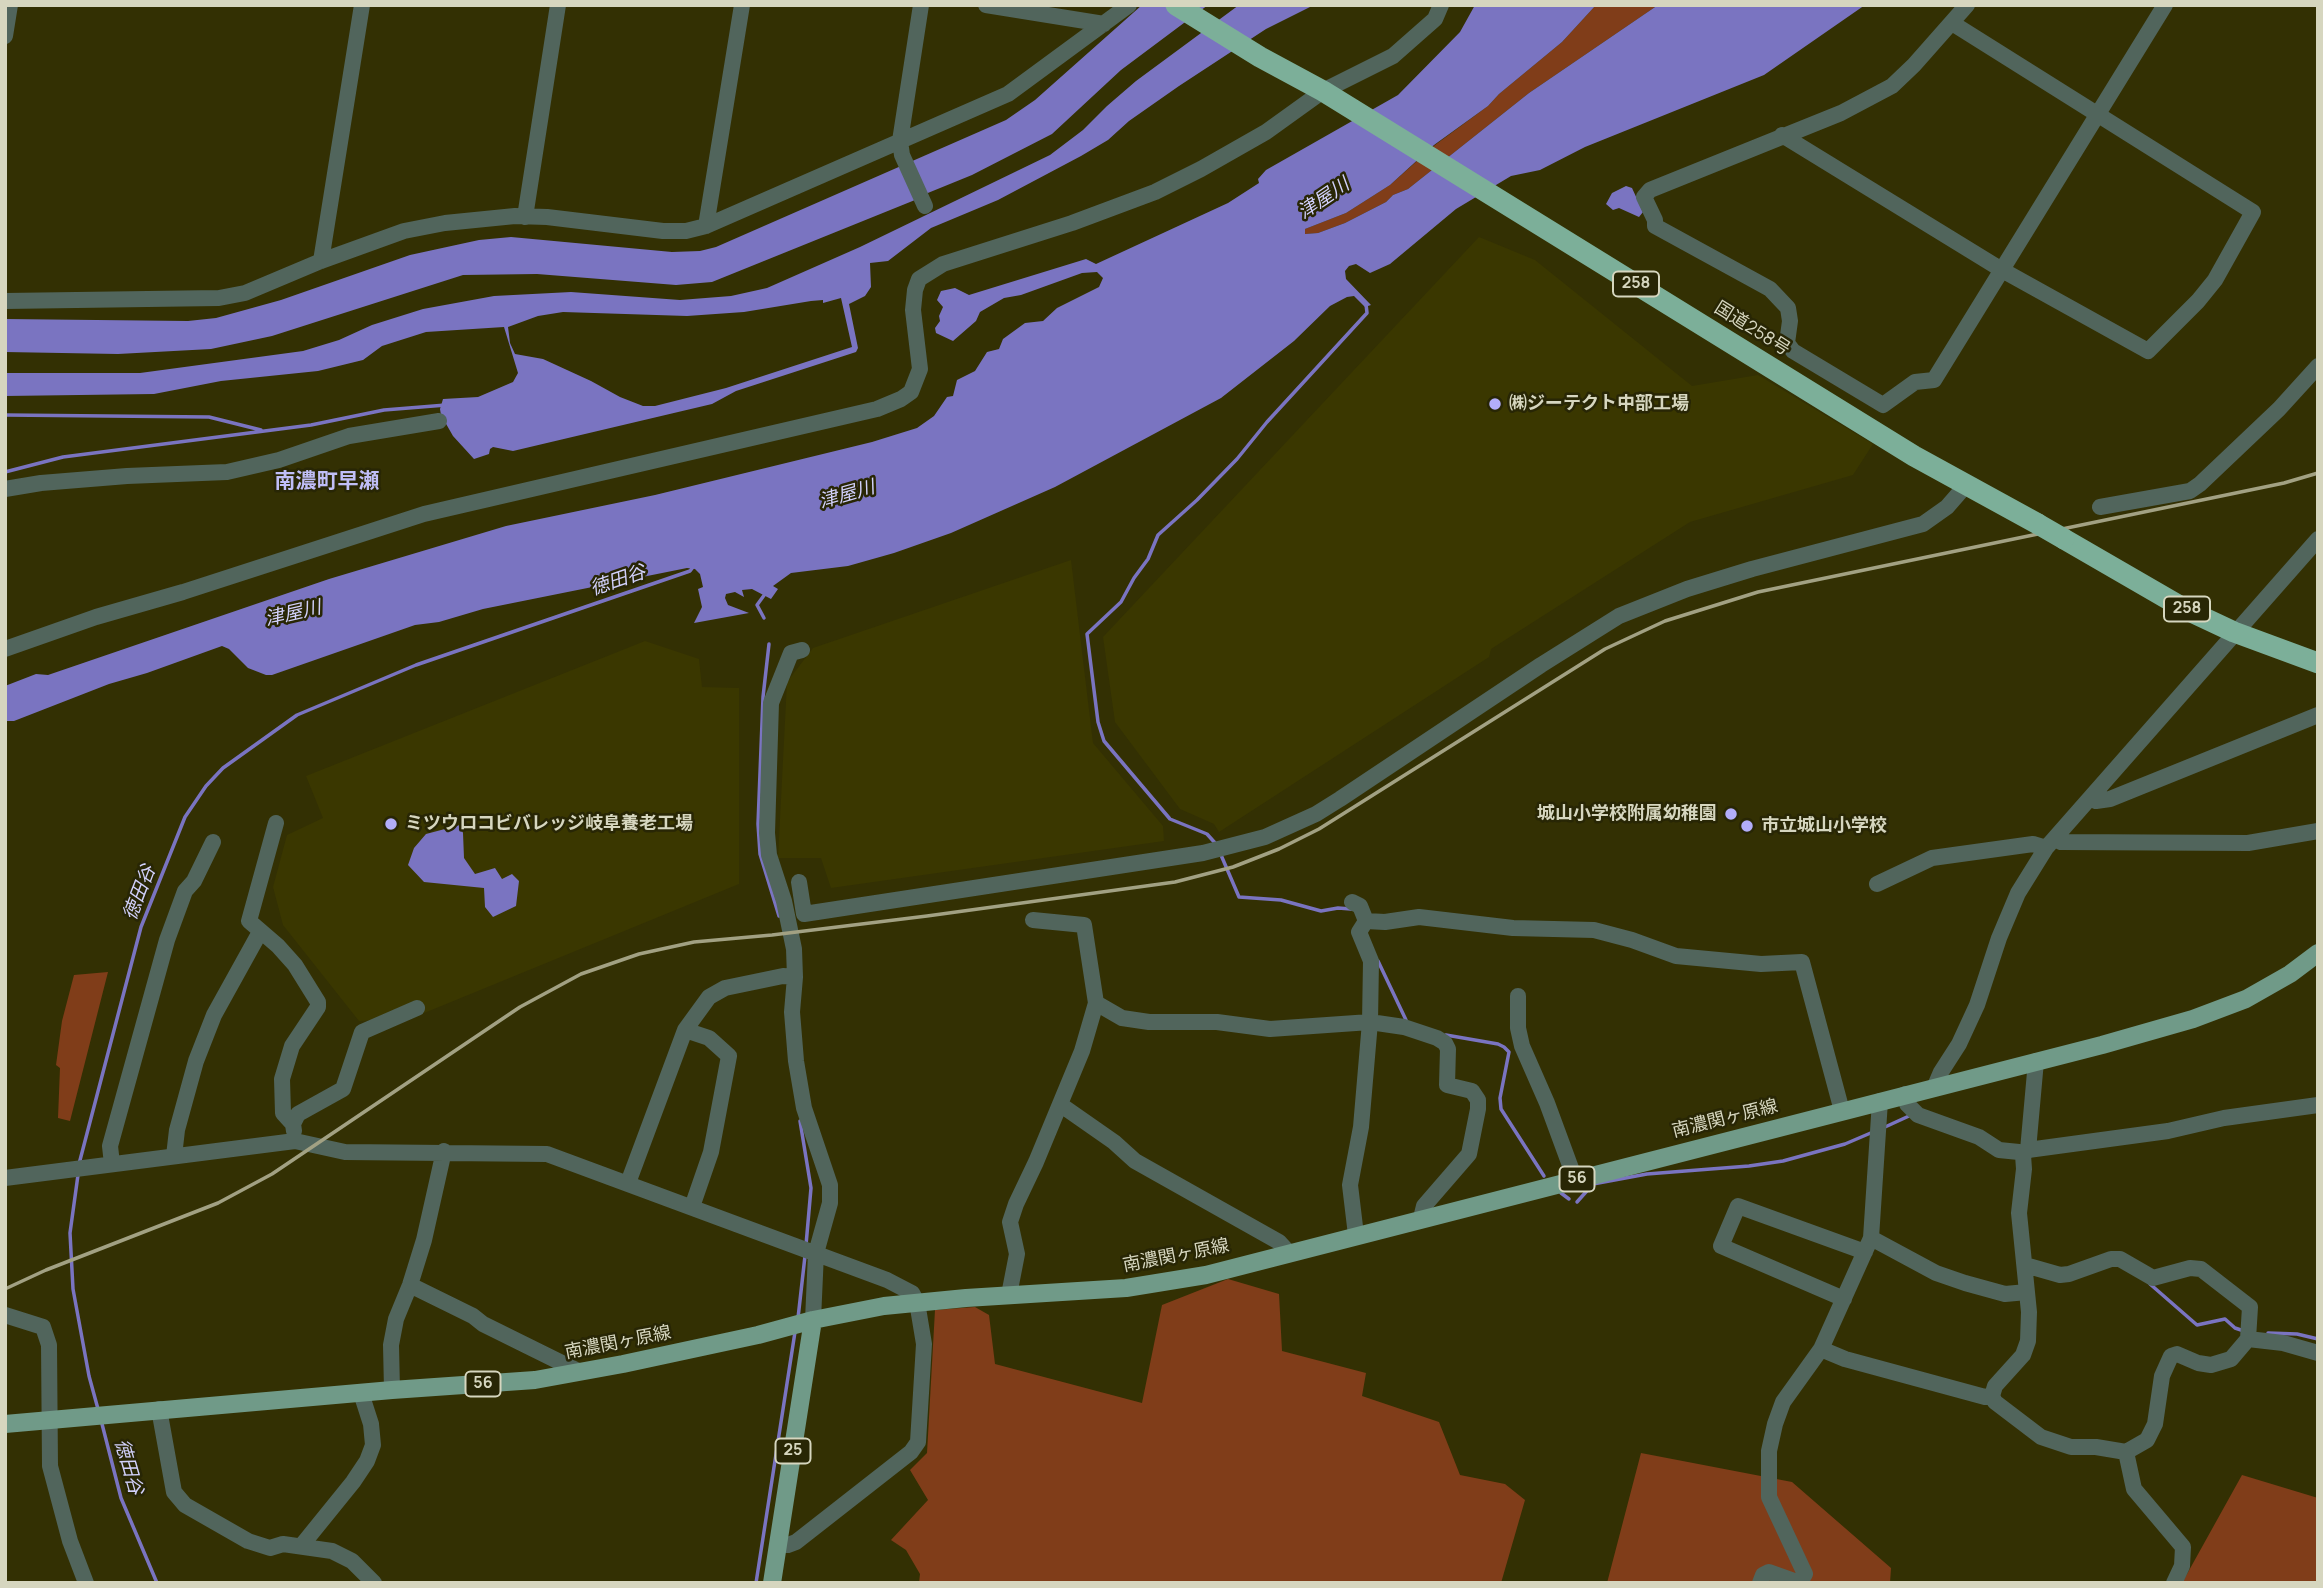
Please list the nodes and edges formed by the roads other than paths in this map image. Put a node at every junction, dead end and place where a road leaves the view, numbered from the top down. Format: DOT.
graph roads {
  1 [pos="10,5"];
  2 [pos="362,5"];
  3 [pos="558,5"];
  4 [pos="742,5"];
  5 [pos="920,5"];
  6 [pos="985,5"];
  7 [pos="1129,5"];
  8 [pos="1176,5"];
  9 [pos="1441,5"];
  10 [pos="1967,5"];
  11 [pos="2165,5"];
  12 [pos="1952,23"];
  13 [pos="1104,24"];
  14 [pos="5,36"];
  15 [pos="1323,91"];
  16 [pos="2097,113"];
  17 [pos="1782,135"];
  18 [pos="901,148"];
  19 [pos="925,206"];
  20 [pos="525,217"];
  21 [pos="706,226"];
  22 [pos="321,261"];
  23 [pos="2002,270"];
  24 [pos="5,301"];
  25 [pos="2318,366"];
  26 [pos="439,421"];
  27 [pos="1967,484"];
  28 [pos="5,489"];
  29 [pos="2100,507"];
  30 [pos="2318,539"];
  31 [pos="2234,632"];
  32 [pos="5,649"];
  33 [pos="802,650"];
  34 [pos="2318,663"];
  35 [pos="2318,715"];
  36 [pos="2091,798"];
  37 [pos="276,822"];
  38 [pos="2318,831"];
  39 [pos="213,842"];
  40 [pos="2050,844"];
  41 [pos="799,882"];
  42 [pos="1877,884"];
  43 [pos="1352,902"];
  44 [pos="1034,920"];
  45 [pos="1363,926"];
  46 [pos="260,932"];
  47 [pos="2318,953"];
  48 [pos="790,977"];
  49 [pos="1518,996"];
  50 [pos="1096,1003"];
  51 [pos="417,1008"];
  52 [pos="1370,1022"];
  53 [pos="685,1030"];
  54 [pos="2036,1061"];
  55 [pos="1936,1086"];
  56 [pos="1905,1094"];
  57 [pos="1880,1101"];
  58 [pos="1061,1105"];
  59 [pos="2318,1105"];
  60 [pos="1842,1111"];
  61 [pos="294,1132"];
  62 [pos="450,1151"];
  63 [pos="2025,1152"];
  64 [pos="174,1156"];
  65 [pos="108,1165"];
  66 [pos="5,1178"];
  67 [pos="1576,1179"];
  68 [pos="628,1183"];
  69 [pos="692,1207"];
  70 [pos="1420,1218"];
  71 [pos="1356,1235"];
  72 [pos="1868,1245"];
  73 [pos="808,1250"];
  74 [pos="1289,1253"];
  75 [pos="2025,1265"];
  76 [pos="411,1284"];
  77 [pos="2027,1292"];
  78 [pos="1009,1295"];
  79 [pos="1844,1299"];
  80 [pos="917,1303"];
  81 [pos="5,1315"];
  82 [pos="813,1320"];
  83 [pos="2248,1339"];
  84 [pos="1821,1349"];
  85 [pos="2318,1353"];
  86 [pos="580,1372"];
  87 [pos="392,1390"];
  88 [pos="361,1393"];
  89 [pos="1992,1396"];
  90 [pos="153,1410"];
  91 [pos="53,1418"];
  92 [pos="5,1424"];
  93 [pos="2126,1452"];
  94 [pos="302,1545"];
  95 [pos="778,1545"];
  96 [pos="86,1583"];
  97 [pos="374,1583"];
  98 [pos="772,1583"];
  99 [pos="1760,1583"];
  100 [pos="2174,1583"];
  1 -- 14 [label="street"];
  2 -- 22 [label="street"];
  3 -- 20 [label="street"];
  4 -- 21 [label="street"];
  5 -- 18 [label="street"];
  6 -- 13 [label="street"];
  7 -- 13 [label="street"];
  8 -- 15 [label="highway, 国道258号 / 258"];
  9 -- 15 [label="street"];
  10 -- 12 [label="street"];
  11 -- 16 [label="street"];
  12 -- 16 [label="street"];
  12 -- 17 [label="street"];
  13 -- 18 [label="street"];
  15 -- 27 [label="highway, 国道258号 / 258"];
  15 -- 32 [label="street"];
  16 -- 23 [label="street"];
  16 -- 23 [label="street"];
  17 -- 23 [label="street"];
  17 -- 23 [label="street"];
  18 -- 19 [label="street"];
  18 -- 21 [label="street"];
  20 -- 21 [label="street"];
  20 -- 22 [label="street"];
  22 -- 24 [label="street"];
  25 -- 29 [label="street"];
  26 -- 28 [label="street"];
  27 -- 31 [label="highway, 国道258号 / 258, bridge"];
  27 -- 41 [label="street"];
  30 -- 31 [label="street"];
  31 -- 34 [label="highway, 国道258号 / 258"];
  31 -- 36 [label="street"];
  33 -- 48 [label="street"];
  35 -- 36 [label="street"];
  36 -- 40 [label="street"];
  37 -- 46 [label="street"];
  38 -- 40 [label="street"];
  39 -- 65 [label="street"];
  40 -- 42 [label="street"];
  40 -- 55 [label="street"];
  43 -- 45 [label="street"];
  44 -- 50 [label="street"];
  45 -- 52 [label="street"];
  45 -- 60 [label="street"];
  46 -- 61 [label="street"];
  46 -- 64 [label="street"];
  47 -- 54 [label="main road, 南濃関ヶ原線 / 56"];
  48 -- 53 [label="street"];
  48 -- 73 [label="street"];
  49 -- 67 [label="street"];
  50 -- 52 [label="street"];
  50 -- 58 [label="street"];
  51 -- 61 [label="street"];
  52 -- 70 [label="street"];
  52 -- 71 [label="street"];
  53 -- 68 [label="street"];
  53 -- 69 [label="street"];
  54 -- 55 [label="main road, 南濃関ヶ原線 / 56"];
  54 -- 63 [label="street"];
  55 -- 56 [label="main road, 南濃関ヶ原線 / 56"];
  56 -- 57 [label="main road, 南濃関ヶ原線 / 56"];
  56 -- 63 [label="street"];
  57 -- 60 [label="main road, 南濃関ヶ原線 / 56"];
  57 -- 72 [label="street"];
  58 -- 74 [label="street"];
  58 -- 78 [label="street"];
  59 -- 63 [label="street"];
  60 -- 67 [label="main road, 南濃関ヶ原線 / 56"];
  61 -- 62 [label="street"];
  61 -- 64 [label="street"];
  62 -- 68 [label="street"];
  62 -- 76 [label="street"];
  63 -- 75 [label="street"];
  64 -- 65 [label="street"];
  65 -- 66 [label="street"];
  67 -- 70 [label="main road, 南濃関ヶ原線 / 56"];
  68 -- 69 [label="street"];
  69 -- 73 [label="street"];
  70 -- 71 [label="main road, 南濃関ヶ原線 / 56"];
  71 -- 74 [label="main road, 南濃関ヶ原線 / 56"];
  72 -- 77 [label="street"];
  72 -- 79 [label="street"];
  72 -- 79 [label="street"];
  73 -- 80 [label="street"];
  73 -- 82 [label="street"];
  74 -- 78 [label="main road, 南濃関ヶ原線 / 56"];
  75 -- 77 [label="street"];
  75 -- 83 [label="street"];
  76 -- 86 [label="street"];
  76 -- 87 [label="street"];
  77 -- 89 [label="street"];
  78 -- 80 [label="main road, 南濃関ヶ原線 / 56"];
  79 -- 84 [label="street"];
  80 -- 82 [label="main road, 南濃関ヶ原線 / 56"];
  80 -- 95 [label="street"];
  81 -- 91 [label="street"];
  82 -- 86 [label="main road, 南濃関ヶ原線 / 56"];
  82 -- 95 [label="main road, 25"];
  83 -- 85 [label="street"];
  83 -- 93 [label="street"];
  84 -- 89 [label="street"];
  84 -- 99 [label="street"];
  86 -- 87 [label="main road, 南濃関ヶ原線 / 56"];
  87 -- 88 [label="main road, 南濃関ヶ原線 / 56"];
  88 -- 90 [label="main road, 南濃関ヶ原線 / 56"];
  88 -- 94 [label="street"];
  89 -- 93 [label="street"];
  90 -- 91 [label="main road, 南濃関ヶ原線 / 56"];
  90 -- 94 [label="street"];
  91 -- 92 [label="main road, 南濃関ヶ原線 / 56"];
  91 -- 96 [label="street"];
  93 -- 100 [label="street"];
  94 -- 97 [label="street"];
  95 -- 98 [label="main road, 25"];
}
